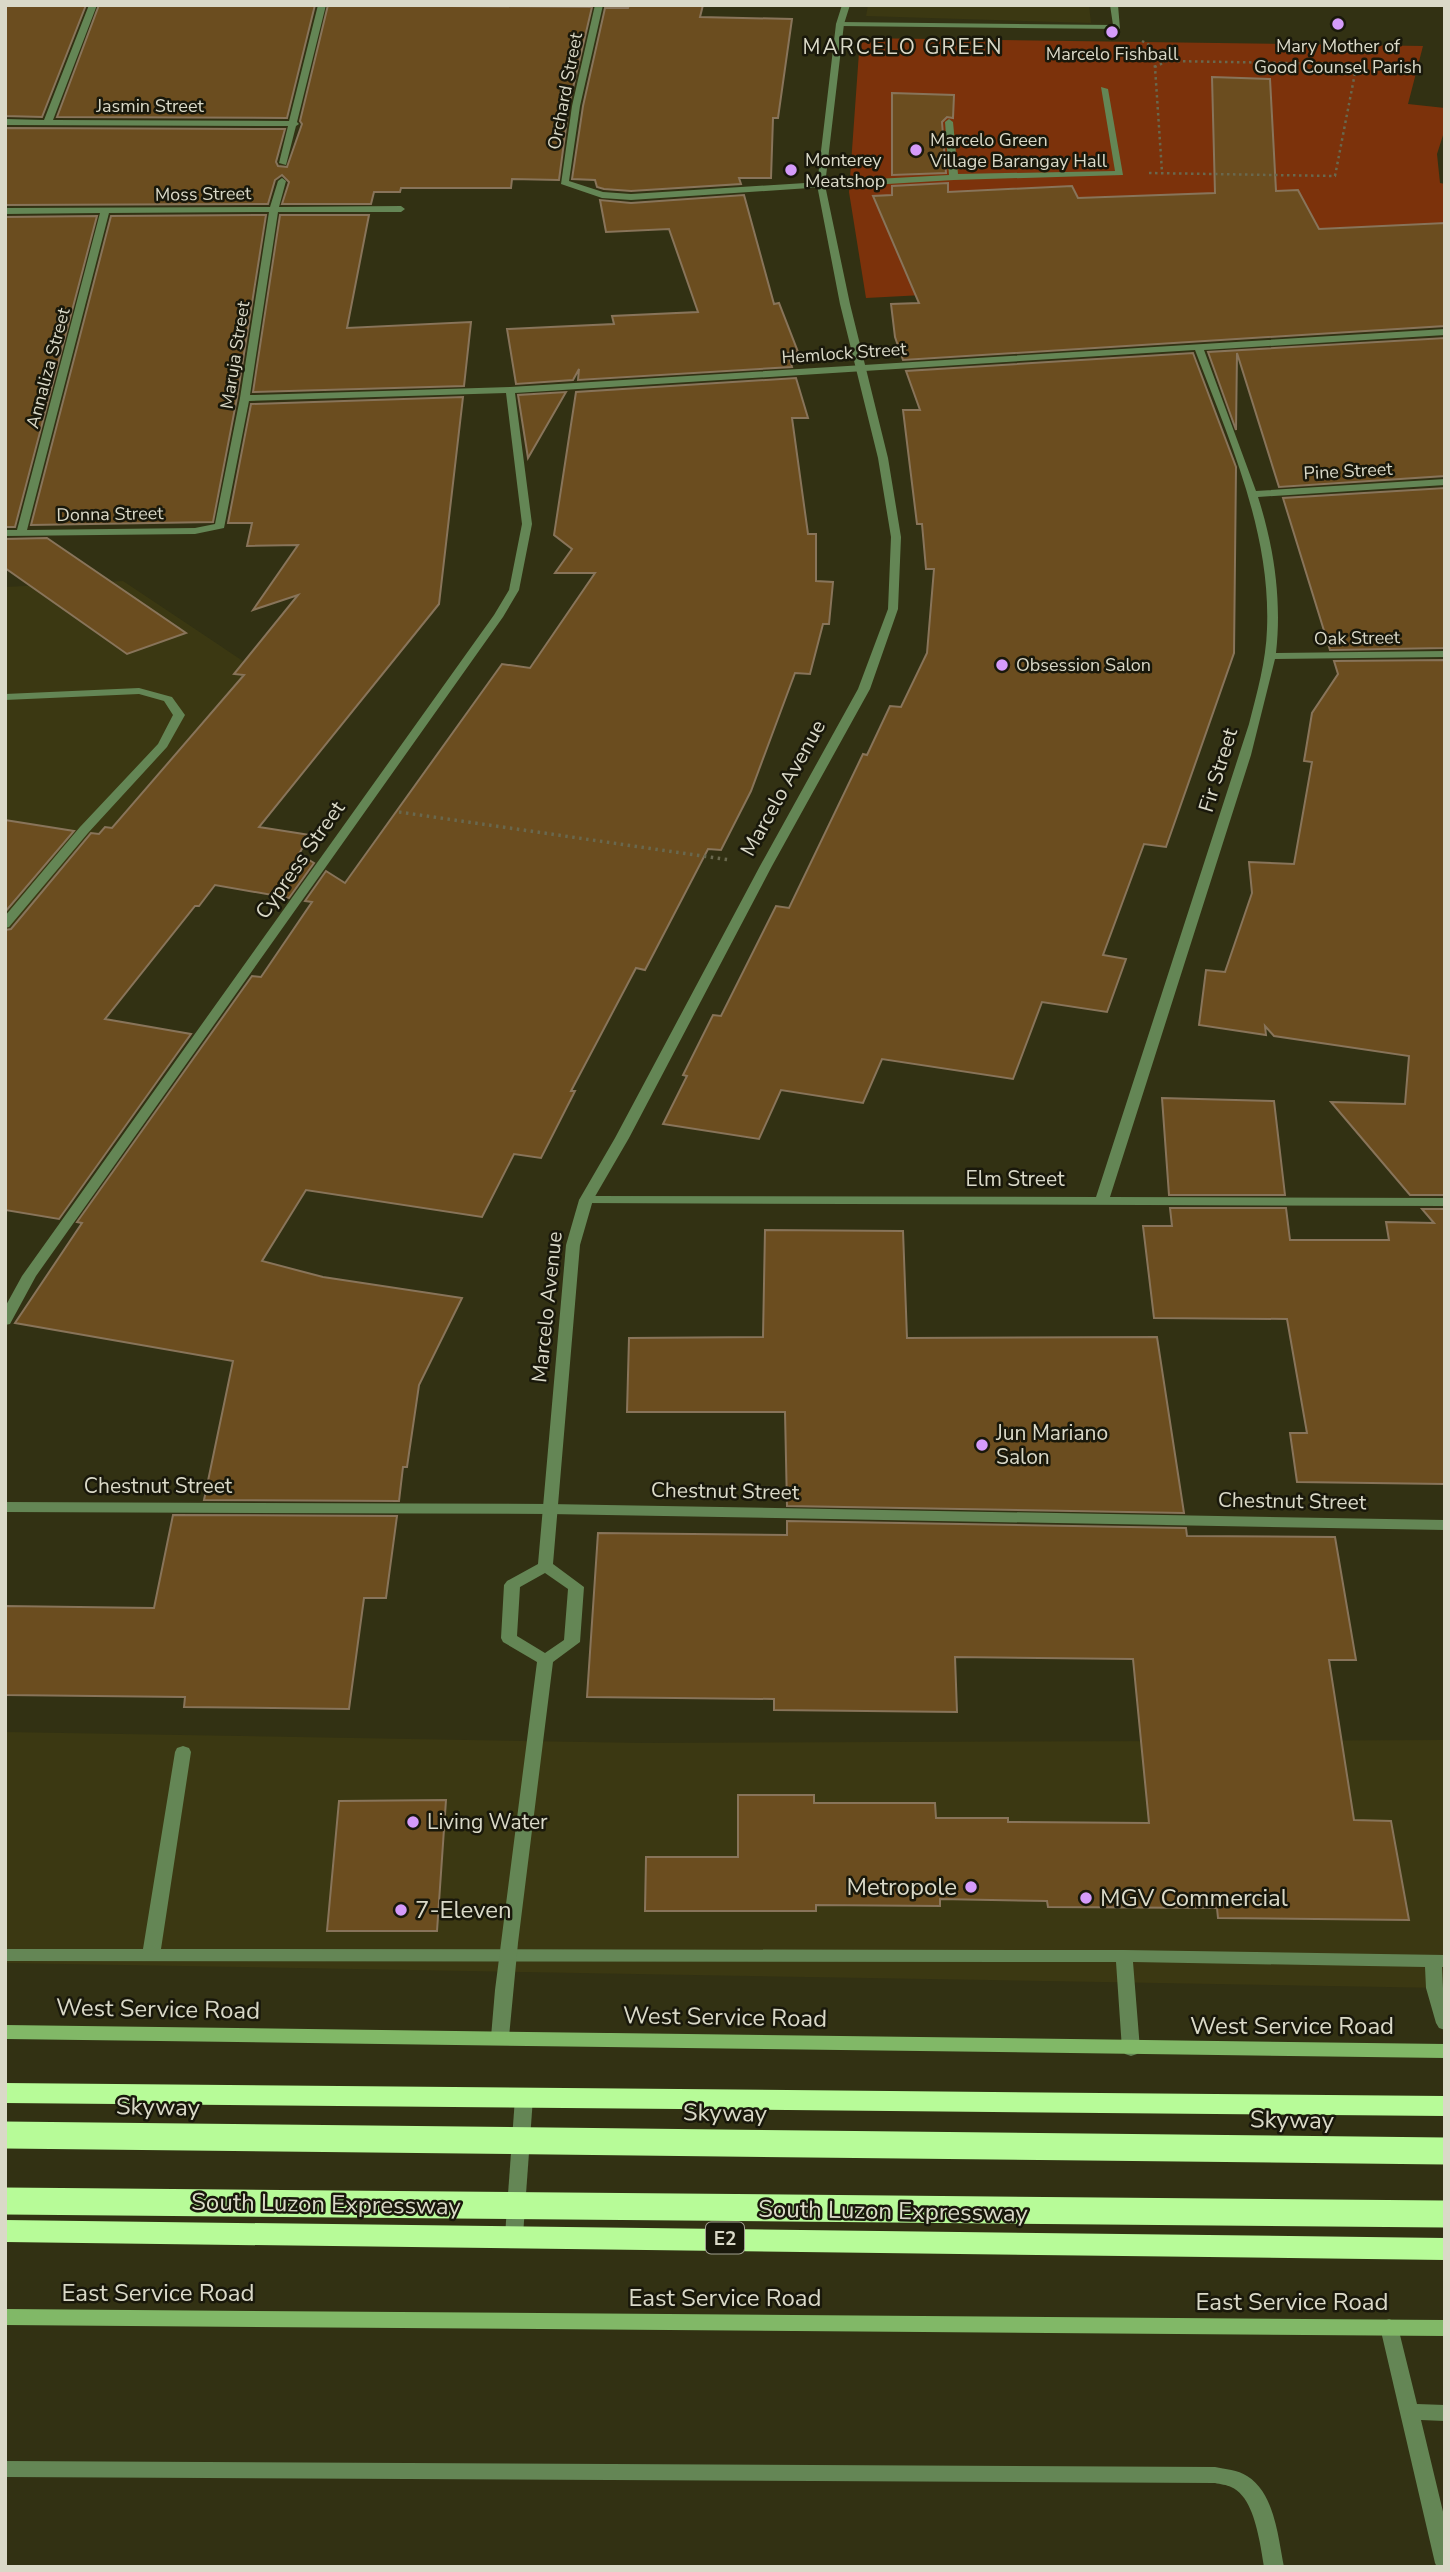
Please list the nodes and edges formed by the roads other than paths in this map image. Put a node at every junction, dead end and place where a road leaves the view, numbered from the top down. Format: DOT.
graph roads {
  1 [pos="93,5"];
  2 [pos="322,5"];
  3 [pos="599,5"];
  4 [pos="845,5"];
  5 [pos="1114,5"];
  6 [pos="840,24"];
  7 [pos="1104,89"];
  8 [pos="48,121"];
  9 [pos="5,122"];
  10 [pos="949,122"];
  11 [pos="295,124"];
  12 [pos="283,163"];
  13 [pos="954,177"];
  14 [pos="282,181"];
  15 [pos="821,185"];
  16 [pos="274,208"];
  17 [pos="401,209"];
  18 [pos="5,211"];
  19 [pos="105,211"];
  20 [pos="1445,332"];
  21 [pos="1198,347"];
  22 [pos="860,368"];
  23 [pos="510,390"];
  24 [pos="245,398"];
  25 [pos="1445,482"];
  26 [pos="1254,494"];
  27 [pos="214,529"];
  28 [pos="5,533"];
  29 [pos="21,533"];
  30 [pos="1445,654"];
  31 [pos="1270,656"];
  32 [pos="5,697"];
  33 [pos="5,924"];
  34 [pos="1102,1199"];
  35 [pos="586,1200"];
  36 [pos="1445,1202"];
  37 [pos="5,1321"];
  38 [pos="5,1507"];
  39 [pos="550,1509"];
  40 [pos="1445,1525"];
  41 [pos="545,1566"];
  42 [pos="545,1660"];
  43 [pos="183,1752"];
  44 [pos="5,1955"];
  45 [pos="151,1955"];
  46 [pos="507,1956"];
  47 [pos="1124,1956"];
  48 [pos="1439,1961"];
  49 [pos="1445,2023"];
  50 [pos="5,2032"];
  51 [pos="500,2037"];
  52 [pos="1131,2049"];
  53 [pos="1445,2051"];
  54 [pos="5,2093"];
  55 [pos="524,2098"];
  56 [pos="1445,2106"];
  57 [pos="5,2135"];
  58 [pos="1445,2151"];
  59 [pos="5,2201"];
  60 [pos="1445,2214"];
  61 [pos="5,2231"];
  62 [pos="514,2235"];
  63 [pos="1445,2249"];
  64 [pos="5,2316"];
  65 [pos="1389,2328"];
  66 [pos="1445,2328"];
  67 [pos="1408,2412"];
  68 [pos="1445,2413"];
  69 [pos="5,2469"];
  70 [pos="1445,2563"];
  71 [pos="1274,2567"];
  1 -- 8 [label="street"];
  2 -- 11 [label="street"];
  3 -- 15 [label="street, Orchard Street"];
  4 -- 6 [label="street, Marcelo Avenue"];
  5 -- 6 [label="street"];
  6 -- 15 [label="street, Marcelo Avenue"];
  7 -- 13 [label="street"];
  8 -- 9 [label="street, Jasmin Street"];
  8 -- 11 [label="street, Jasmin Street"];
  10 -- 13 [label="street"];
  11 -- 12 [label="street"];
  13 -- 15 [label="street"];
  14 -- 16 [label="street, Maruja Street"];
  15 -- 22 [label="street, Marcelo Avenue"];
  16 -- 17 [label="street, Moss Street"];
  16 -- 19 [label="street, Moss Street"];
  16 -- 24 [label="street, Maruja Street"];
  18 -- 19 [label="street, Moss Street"];
  19 -- 29 [label="street, Annaliza Street"];
  20 -- 21 [label="street, Hemlock Street"];
  21 -- 22 [label="street, Hemlock Street"];
  21 -- 26 [label="street, Fir Street"];
  22 -- 23 [label="street, Hemlock Street"];
  22 -- 35 [label="street, Marcelo Avenue"];
  23 -- 24 [label="street, Hemlock Street"];
  23 -- 37 [label="street, Cypress Street"];
  24 -- 27 [label="street, Maruja Street"];
  25 -- 26 [label="street, Pine Street"];
  26 -- 31 [label="street, Fir Street"];
  27 -- 29 [label="street, Donna Street"];
  28 -- 29 [label="street, Donna Street"];
  30 -- 31 [label="street, Oak Street"];
  31 -- 34 [label="street, Fir Street"];
  32 -- 33 [label="street"];
  34 -- 35 [label="street, Elm Street"];
  34 -- 36 [label="street, Elm Street"];
  35 -- 39 [label="street, Marcelo Avenue"];
  38 -- 39 [label="street, Chestnut Street"];
  39 -- 40 [label="street, Chestnut Street"];
  39 -- 41 [label="street, Marcelo Avenue"];
  41 -- 42 [label="street"];
  41 -- 42 [label="street"];
  42 -- 46 [label="street"];
  43 -- 45 [label="street"];
  44 -- 45 [label="street"];
  45 -- 46 [label="street"];
  46 -- 47 [label="street"];
  46 -- 51 [label="street"];
  47 -- 48 [label="street"];
  47 -- 52 [label="street"];
  48 -- 49 [label="street"];
  50 -- 51 [label="main road, West Service Road"];
  51 -- 52 [label="main road, West Service Road"];
  52 -- 53 [label="main road, West Service Road"];
  54 -- 55 [label="highway"];
  55 -- 56 [label="highway"];
  55 -- 62 [label="street"];
  57 -- 58 [label="highway, Skyway, bridge"];
  59 -- 60 [label="highway, E2, bridge"];
  61 -- 62 [label="highway, South Luzon Expressway / E2"];
  62 -- 63 [label="highway, South Luzon Expressway / E2"];
  64 -- 65 [label="main road, East Service Road"];
  65 -- 66 [label="main road, East Service Road"];
  65 -- 67 [label="street"];
  67 -- 68 [label="street"];
  67 -- 70 [label="street"];
  69 -- 71 [label="street"];
}
